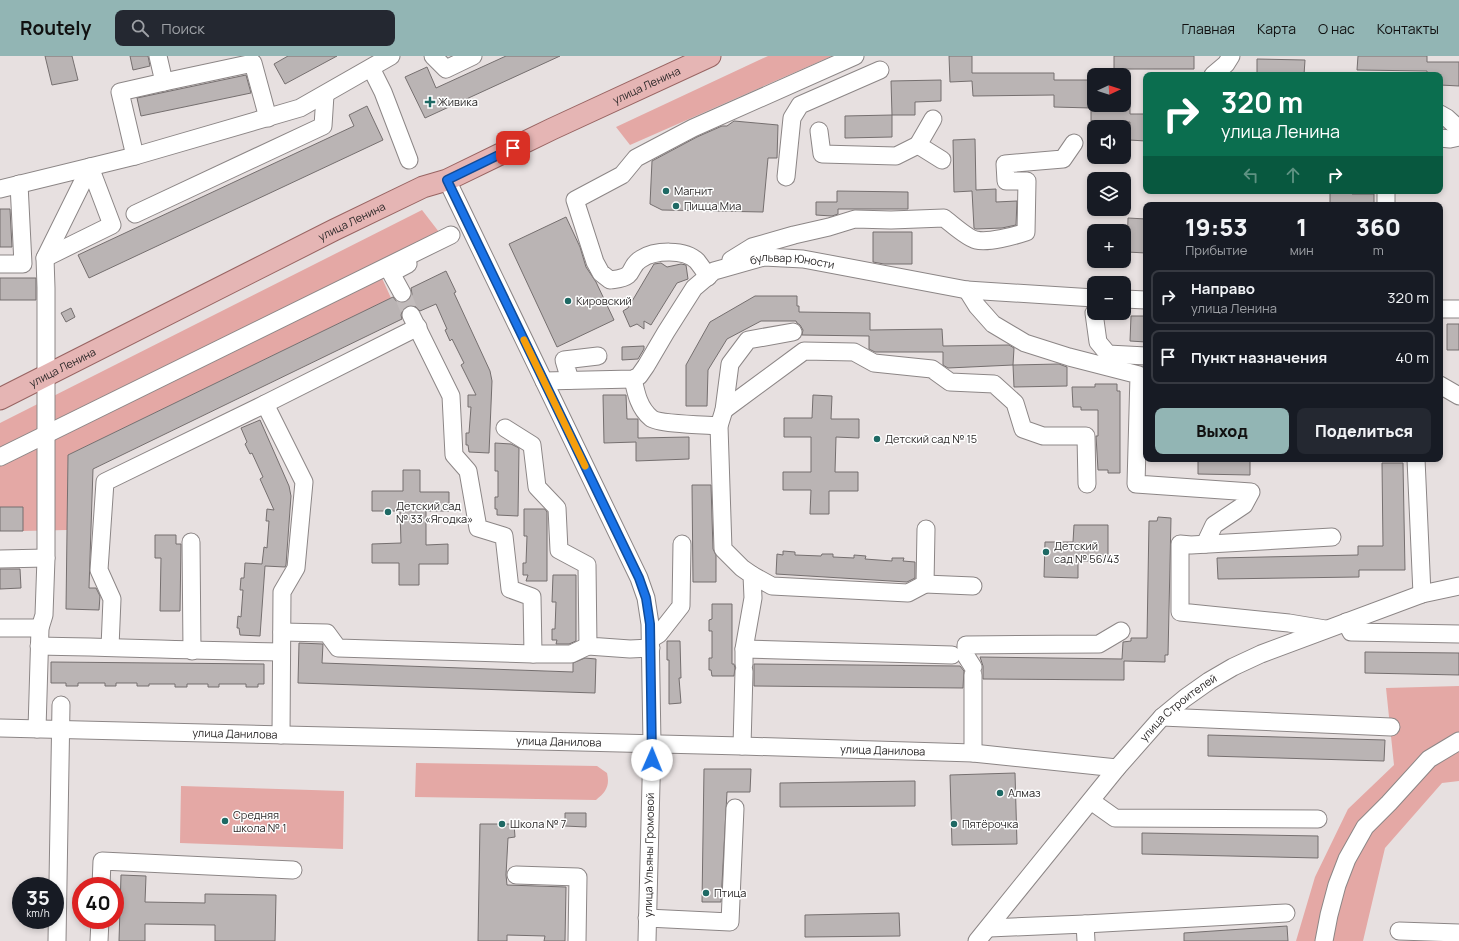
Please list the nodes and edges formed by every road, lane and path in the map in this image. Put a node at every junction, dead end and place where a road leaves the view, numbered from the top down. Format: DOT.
graph roads {
  1 [pos="158,56"];
  2 [pos="391,56"];
  3 [pos="433,56"];
  4 [pos="473,56"];
  5 [pos="710,56"];
  6 [pos="855,56"];
  7 [pos="1231,56"];
  8 [pos="371,68"];
  9 [pos="880,70"];
  10 [pos="1217,72"];
  11 [pos="164,82"];
  12 [pos="325,95"];
  13 [pos="1443,116"];
  14 [pos="268,118"];
  15 [pos="933,118"];
  16 [pos="1459,129"];
  17 [pos="819,131"];
  18 [pos="1459,136"];
  19 [pos="1443,138"];
  20 [pos="1074,143"];
  21 [pos="918,145"];
  22 [pos="135,156"];
  23 [pos="410,160"];
  24 [pos="942,160"];
  25 [pos="90,166"];
  26 [pos="786,177"];
  27 [pos="447,180"];
  28 [pos="19,184"];
  29 [pos="0,189"];
  30 [pos="135,214"];
  31 [pos="473,233"];
  32 [pos="451,235"];
  33 [pos="44,258"];
  34 [pos="0,264"];
  35 [pos="711,274"];
  36 [pos="967,290"];
  37 [pos="402,293"];
  38 [pos="1131,299"];
  39 [pos="1143,300"];
  40 [pos="1087,304"];
  41 [pos="1443,309"];
  42 [pos="1459,309"];
  43 [pos="1096,320"];
  44 [pos="793,332"];
  45 [pos="598,356"];
  46 [pos="1143,356"];
  47 [pos="45,376"];
  48 [pos="633,379"];
  49 [pos="570,380"];
  50 [pos="544,381"];
  51 [pos="1443,387"];
  52 [pos="1459,396"];
  53 [pos="0,399"];
  54 [pos="265,404"];
  55 [pos="721,418"];
  56 [pos="505,428"];
  57 [pos="46,434"];
  58 [pos="0,457"];
  59 [pos="1416,462"];
  60 [pos="1087,484"];
  61 [pos="926,529"];
  62 [pos="1332,537"];
  63 [pos="191,542"];
  64 [pos="682,544"];
  65 [pos="1204,544"];
  66 [pos="46,558"];
  67 [pos="0,559"];
  68 [pos="752,576"];
  69 [pos="925,584"];
  70 [pos="772,586"];
  71 [pos="973,586"];
  72 [pos="1459,586"];
  73 [pos="1422,594"];
  74 [pos="753,598"];
  75 [pos="1346,622"];
  76 [pos="0,628"];
  77 [pos="40,628"];
  78 [pos="1328,630"];
  79 [pos="1121,631"];
  80 [pos="282,632"];
  81 [pos="1459,634"];
  82 [pos="651,643"];
  83 [pos="39,646"];
  84 [pos="588,646"];
  85 [pos="110,647"];
  86 [pos="192,651"];
  87 [pos="280,652"];
  88 [pos="533,654"];
  89 [pos="952,655"];
  90 [pos="744,661"];
  91 [pos="61,705"];
  92 [pos="1162,717"];
  93 [pos="1391,726"];
  94 [pos="0,728"];
  95 [pos="38,729"];
  96 [pos="58,730"];
  97 [pos="281,735"];
  98 [pos="1459,741"];
  99 [pos="652,744"];
  100 [pos="742,746"];
  101 [pos="973,753"];
  102 [pos="1117,768"];
  103 [pos="1091,800"];
  104 [pos="735,808"];
  105 [pos="1318,819"];
  106 [pos="293,870"];
  107 [pos="516,875"];
  108 [pos="51,877"];
  109 [pos="101,877"];
  110 [pos="1286,913"];
  111 [pos="647,918"];
  112 [pos="1085,924"];
  113 [pos="989,928"];
  114 [pos="50,929"];
  115 [pos="100,929"];
  116 [pos="1398,931"];
  117 [pos="1459,933"];
  118 [pos="50,941"];
  119 [pos="57,941"];
  120 [pos="99,941"];
  121 [pos="576,941"];
  122 [pos="647,941"];
  123 [pos="977,941"];
  124 [pos="1086,941"];
  125 [pos="1324,941"];
  1 -- 11 [label="street"];
  2 -- 8 [label="street"];
  3 -- 4 [label="street"];
  5 -- 27 [label="main road, улица Ленина"];
  6 -- 35 [label="street"];
  7 -- 10 [label="street"];
  8 -- 12 [label="street"];
  8 -- 23 [label="street"];
  9 -- 26 [label="street"];
  11 -- 14 [label="street"];
  11 -- 22 [label="street"];
  12 -- 14 [label="street"];
  12 -- 30 [label="street"];
  13 -- 16 [label="street"];
  14 -- 22 [label="street"];
  15 -- 21 [label="street"];
  17 -- 21 [label="street"];
  18 -- 19 [label="street"];
  20 -- 35 [label="street"];
  21 -- 24 [label="street"];
  22 -- 25 [label="street"];
  25 -- 28 [label="street"];
  25 -- 33 [label="street"];
  25 -- 33 [label="street"];
  27 -- 31 [label="street, улица Ульяны Громовой"];
  27 -- 47 [label="main road, улица Ленина"];
  28 -- 29 [label="street"];
  28 -- 34 [label="street"];
  31 -- 37 [label="street"];
  31 -- 50 [label="street, улица Ульяны Громовой"];
  32 -- 57 [label="street"];
  33 -- 47 [label="street"];
  35 -- 36 [label="street, бульвар Юности"];
  35 -- 48 [label="street, бульвар Юности"];
  36 -- 40 [label="street, бульвар Юности"];
  36 -- 65 [label="street"];
  38 -- 39 [label="street"];
  41 -- 42 [label="street"];
  43 -- 46 [label="street"];
  44 -- 55 [label="street"];
  45 -- 49 [label="street"];
  47 -- 53 [label="main road, улица Ленина"];
  47 -- 57 [label="street"];
  48 -- 49 [label="street"];
  48 -- 55 [label="street"];
  49 -- 50 [label="street"];
  50 -- 82 [label="street, улица Ульяны Громовой"];
  51 -- 52 [label="street"];
  54 -- 80 [label="street"];
  54 -- 85 [label="street"];
  54 -- 88 [label="street"];
  55 -- 60 [label="street"];
  55 -- 68 [label="street"];
  56 -- 84 [label="street"];
  57 -- 58 [label="street"];
  57 -- 66 [label="street"];
  59 -- 73 [label="street"];
  61 -- 69 [label="street"];
  62 -- 65 [label="street"];
  63 -- 86 [label="street"];
  64 -- 82 [label="street"];
  65 -- 78 [label="street"];
  66 -- 67 [label="street"];
  66 -- 77 [label="street"];
  68 -- 70 [label="street"];
  68 -- 74 [label="street"];
  69 -- 70 [label="street"];
  69 -- 71 [label="street"];
  70 -- 74 [label="street"];
  72 -- 73 [label="street, улица Строителей"];
  73 -- 75 [label="street, улица Строителей"];
  74 -- 90 [label="street"];
  75 -- 78 [label="street, улица Строителей"];
  75 -- 81 [label="street"];
  76 -- 77 [label="street"];
  77 -- 83 [label="street"];
  78 -- 92 [label="street, улица Строителей"];
  79 -- 101 [label="street"];
  80 -- 87 [label="street"];
  80 -- 88 [label="street"];
  82 -- 84 [label="street"];
  82 -- 99 [label="street, улица Ульяны Громовой"];
  83 -- 85 [label="street"];
  83 -- 95 [label="street"];
  84 -- 88 [label="street"];
  85 -- 86 [label="street"];
  86 -- 87 [label="street"];
  87 -- 97 [label="street"];
  89 -- 90 [label="street"];
  90 -- 100 [label="street"];
  91 -- 96 [label="street"];
  92 -- 93 [label="street"];
  92 -- 102 [label="street, улица Строителей"];
  94 -- 95 [label="street, улица Данилова"];
  95 -- 96 [label="street, улица Данилова"];
  96 -- 97 [label="street, улица Данилова"];
  96 -- 108 [label="street"];
  96 -- 119 [label="street"];
  97 -- 99 [label="street, улица Данилова"];
  98 -- 125 [label="street"];
  99 -- 100 [label="street, улица Данилова"];
  99 -- 111 [label="street, улица Ульяны Громовой"];
  100 -- 101 [label="street, улица Данилова"];
  101 -- 102 [label="street, улица Данилова"];
  102 -- 103 [label="street, улица Строителей"];
  103 -- 105 [label="street"];
  103 -- 113 [label="street, улица Строителей"];
  104 -- 111 [label="street"];
  106 -- 109 [label="street"];
  107 -- 121 [label="street"];
  110 -- 112 [label="street"];
  111 -- 122 [label="street, улица Ульяны Громовой"];
  112 -- 113 [label="street"];
  112 -- 124 [label="street"];
  113 -- 123 [label="street, улица Строителей"];
  114 -- 118 [label="street"];
  115 -- 120 [label="street"];
  116 -- 117 [label="street"];
}
